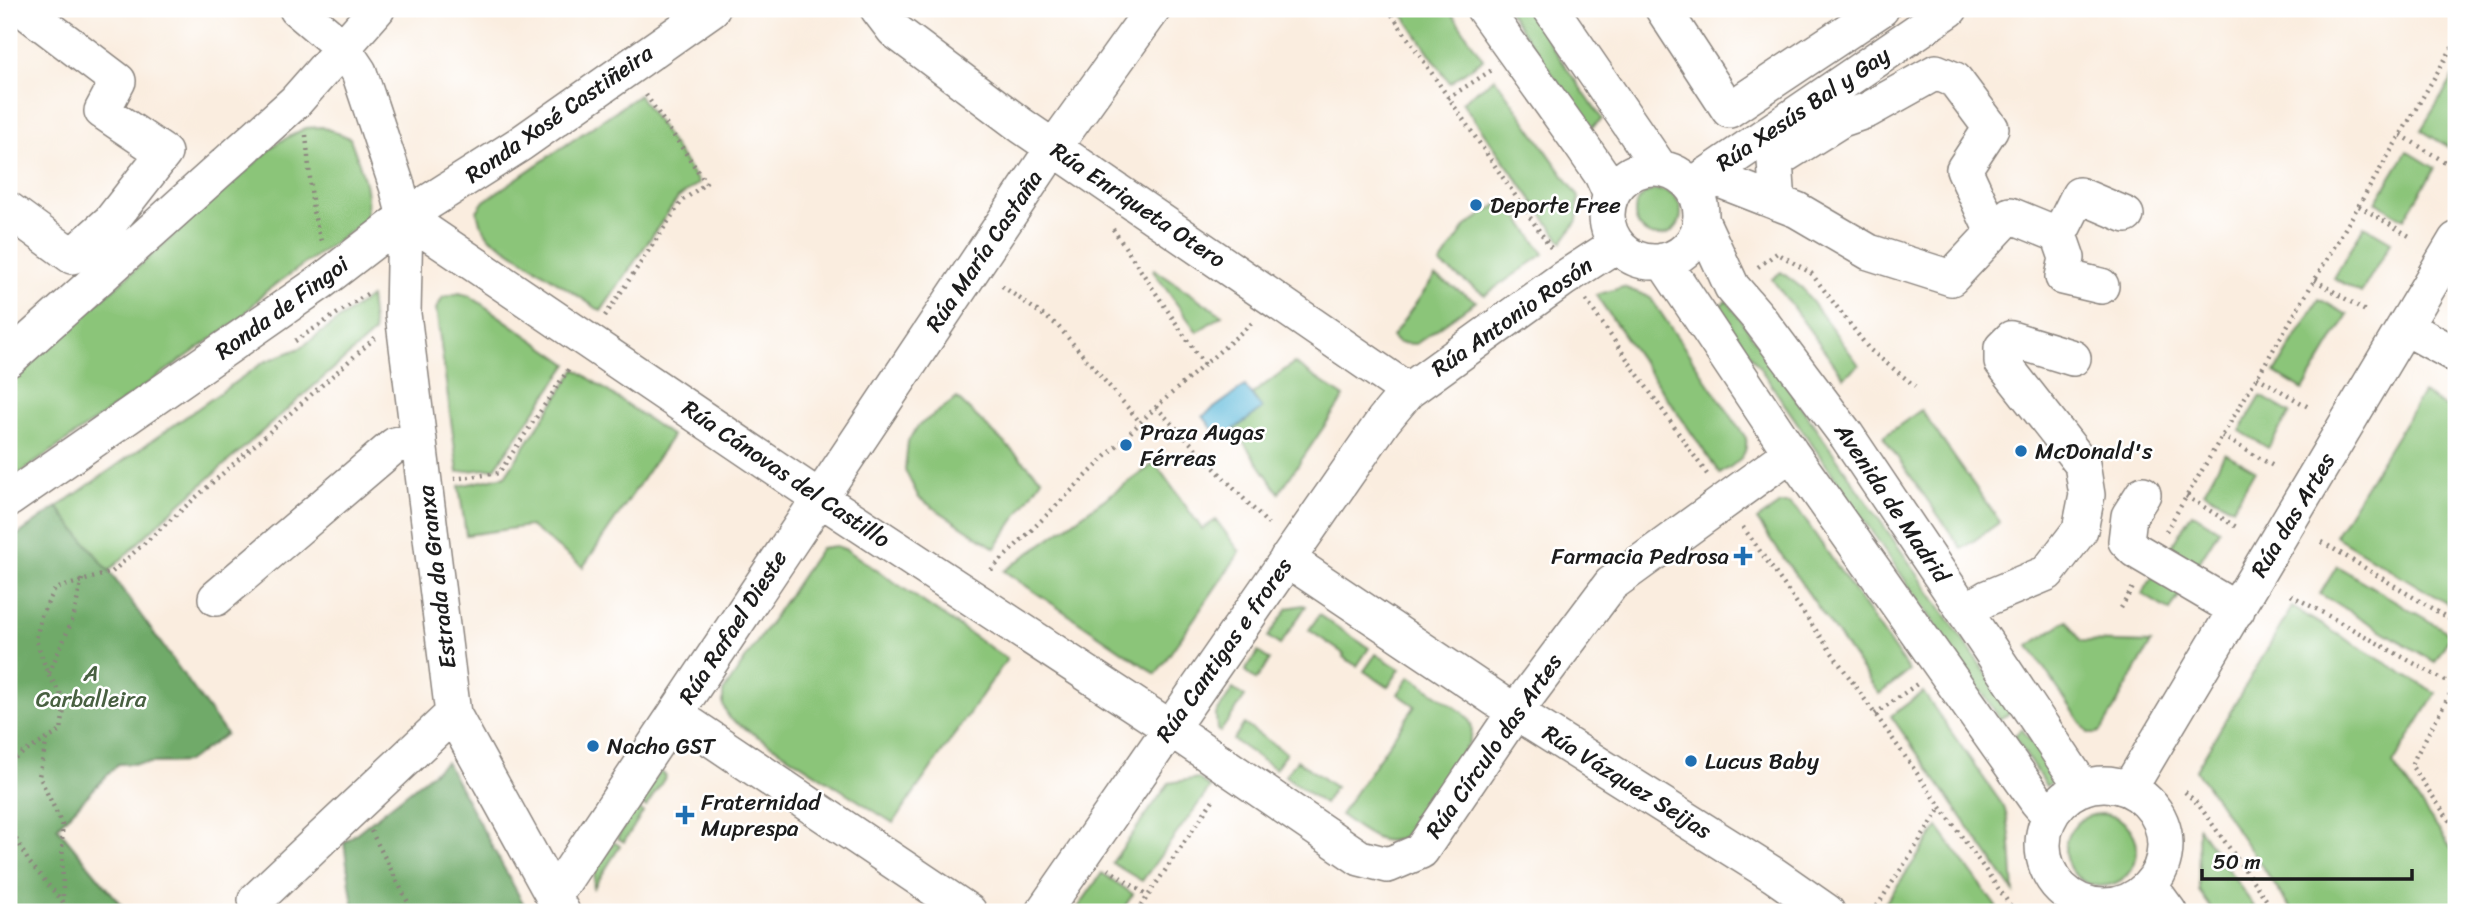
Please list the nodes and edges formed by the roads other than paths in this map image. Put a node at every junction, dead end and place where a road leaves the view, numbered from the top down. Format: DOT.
graph roads {
  1 [pos="23,9"];
  2 [pos="297,9"];
  3 [pos="377,9"];
  4 [pos="712,9"];
  5 [pos="878,9"];
  6 [pos="1153,9"];
  7 [pos="1484,9"];
  8 [pos="1551,9"];
  9 [pos="1663,9"];
  10 [pos="1881,9"];
  11 [pos="1950,9"];
  12 [pos="344,48"];
  13 [pos="1875,60"];
  14 [pos="1897,94"];
  15 [pos="1054,147"];
  16 [pos="1660,168"];
  17 [pos="1699,181"];
  18 [pos="1611,195"];
  19 [pos="1778,203"];
  20 [pos="9,210"];
  21 [pos="2126,215"];
  22 [pos="405,217"];
  23 [pos="1701,220"];
  24 [pos="1993,232"];
  25 [pos="2059,235"];
  26 [pos="2456,240"];
  27 [pos="1617,244"];
  28 [pos="1663,261"];
  29 [pos="2101,286"];
  30 [pos="2405,327"];
  31 [pos="2456,355"];
  32 [pos="2073,358"];
  33 [pos="9,359"];
  34 [pos="1408,391"];
  35 [pos="419,440"];
  36 [pos="1791,453"];
  37 [pos="818,497"];
  38 [pos="9,499"];
  39 [pos="1287,559"];
  40 [pos="2047,573"];
  41 [pos="216,598"];
  42 [pos="2237,610"];
  43 [pos="1965,611"];
  44 [pos="1515,712"];
  45 [pos="453,714"];
  46 [pos="676,715"];
  47 [pos="1170,728"];
  48 [pos="2083,788"];
  49 [pos="2129,789"];
  50 [pos="2050,816"];
  51 [pos="2160,899"];
  52 [pos="256,900"];
  53 [pos="558,904"];
  54 [pos="2064,904"];
  55 [pos="2116,909"];
  56 [pos="970,912"];
  57 [pos="1043,912"];
  58 [pos="1827,912"];
  1 -- 20 [label="street"];
  2 -- 12 [label="street"];
  3 -- 12 [label="street"];
  4 -- 22 [label="street, Ronda Xosé Castiñeira"];
  5 -- 15 [label="street, Rúa Enriqueta Otero"];
  6 -- 15 [label="street, Rúa María Castaña"];
  7 -- 18 [label="street"];
  8 -- 16 [label="street"];
  9 -- 10 [label="street"];
  11 -- 13 [label="street, Rúa Xesús Bal y Gay"];
  12 -- 22 [label="street"];
  12 -- 33 [label="street"];
  13 -- 14 [label="street"];
  13 -- 17 [label="street, Rúa Xesús Bal y Gay"];
  14 -- 19 [label="street"];
  14 -- 24 [label="street"];
  15 -- 34 [label="street, Rúa Enriqueta Otero"];
  15 -- 37 [label="street, Rúa María Castaña"];
  16 -- 17 [label="street"];
  16 -- 18 [label="street"];
  17 -- 19 [label="street"];
  17 -- 23 [label="street"];
  18 -- 27 [label="street"];
  19 -- 24 [label="street"];
  21 -- 25 [label="street"];
  22 -- 35 [label="street, Estrada da Granxa"];
  22 -- 37 [label="street, Rúa Cánovas del Castillo"];
  22 -- 38 [label="street, Ronda de Fingoi"];
  23 -- 28 [label="street"];
  23 -- 43 [label="street, Avenida de Madrid"];
  24 -- 25 [label="street"];
  25 -- 29 [label="street"];
  26 -- 30 [label="street, Rúa das Artes"];
  27 -- 28 [label="street"];
  27 -- 34 [label="street, Rúa Antonio Rosón"];
  28 -- 36 [label="street"];
  30 -- 31 [label="street"];
  30 -- 42 [label="street, Rúa das Artes"];
  32 -- 40 [label="street"];
  34 -- 39 [label="street, Rúa Cantigas e frores"];
  35 -- 41 [label="street"];
  35 -- 45 [label="street, Estrada da Granxa"];
  36 -- 44 [label="street, Rúa Círculo das Artes"];
  36 -- 50 [label="street"];
  37 -- 46 [label="street, Rúa Rafael Dieste"];
  37 -- 47 [label="street, Rúa Cánovas del Castillo"];
  39 -- 44 [label="street, Rúa Vázquez Seijas"];
  39 -- 47 [label="street, Rúa Cantigas e frores"];
  40 -- 42 [label="street"];
  40 -- 43 [label="street"];
  42 -- 49 [label="street, Rúa das Artes"];
  43 -- 48 [label="street, Avenida de Madrid"];
  44 -- 47 [label="street, Rúa Círculo das Artes"];
  44 -- 58 [label="street, Rúa Vázquez Seijas"];
  45 -- 52 [label="street"];
  45 -- 53 [label="street, Estrada da Granxa"];
  46 -- 53 [label="street, Rúa Rafael Dieste"];
  46 -- 56 [label="street"];
  47 -- 57 [label="street, Rúa Cantigas e frores"];
  48 -- 49 [label="street"];
  48 -- 50 [label="street"];
  49 -- 51 [label="street"];
  50 -- 54 [label="street"];
  51 -- 55 [label="street"];
  54 -- 55 [label="street"];
}
